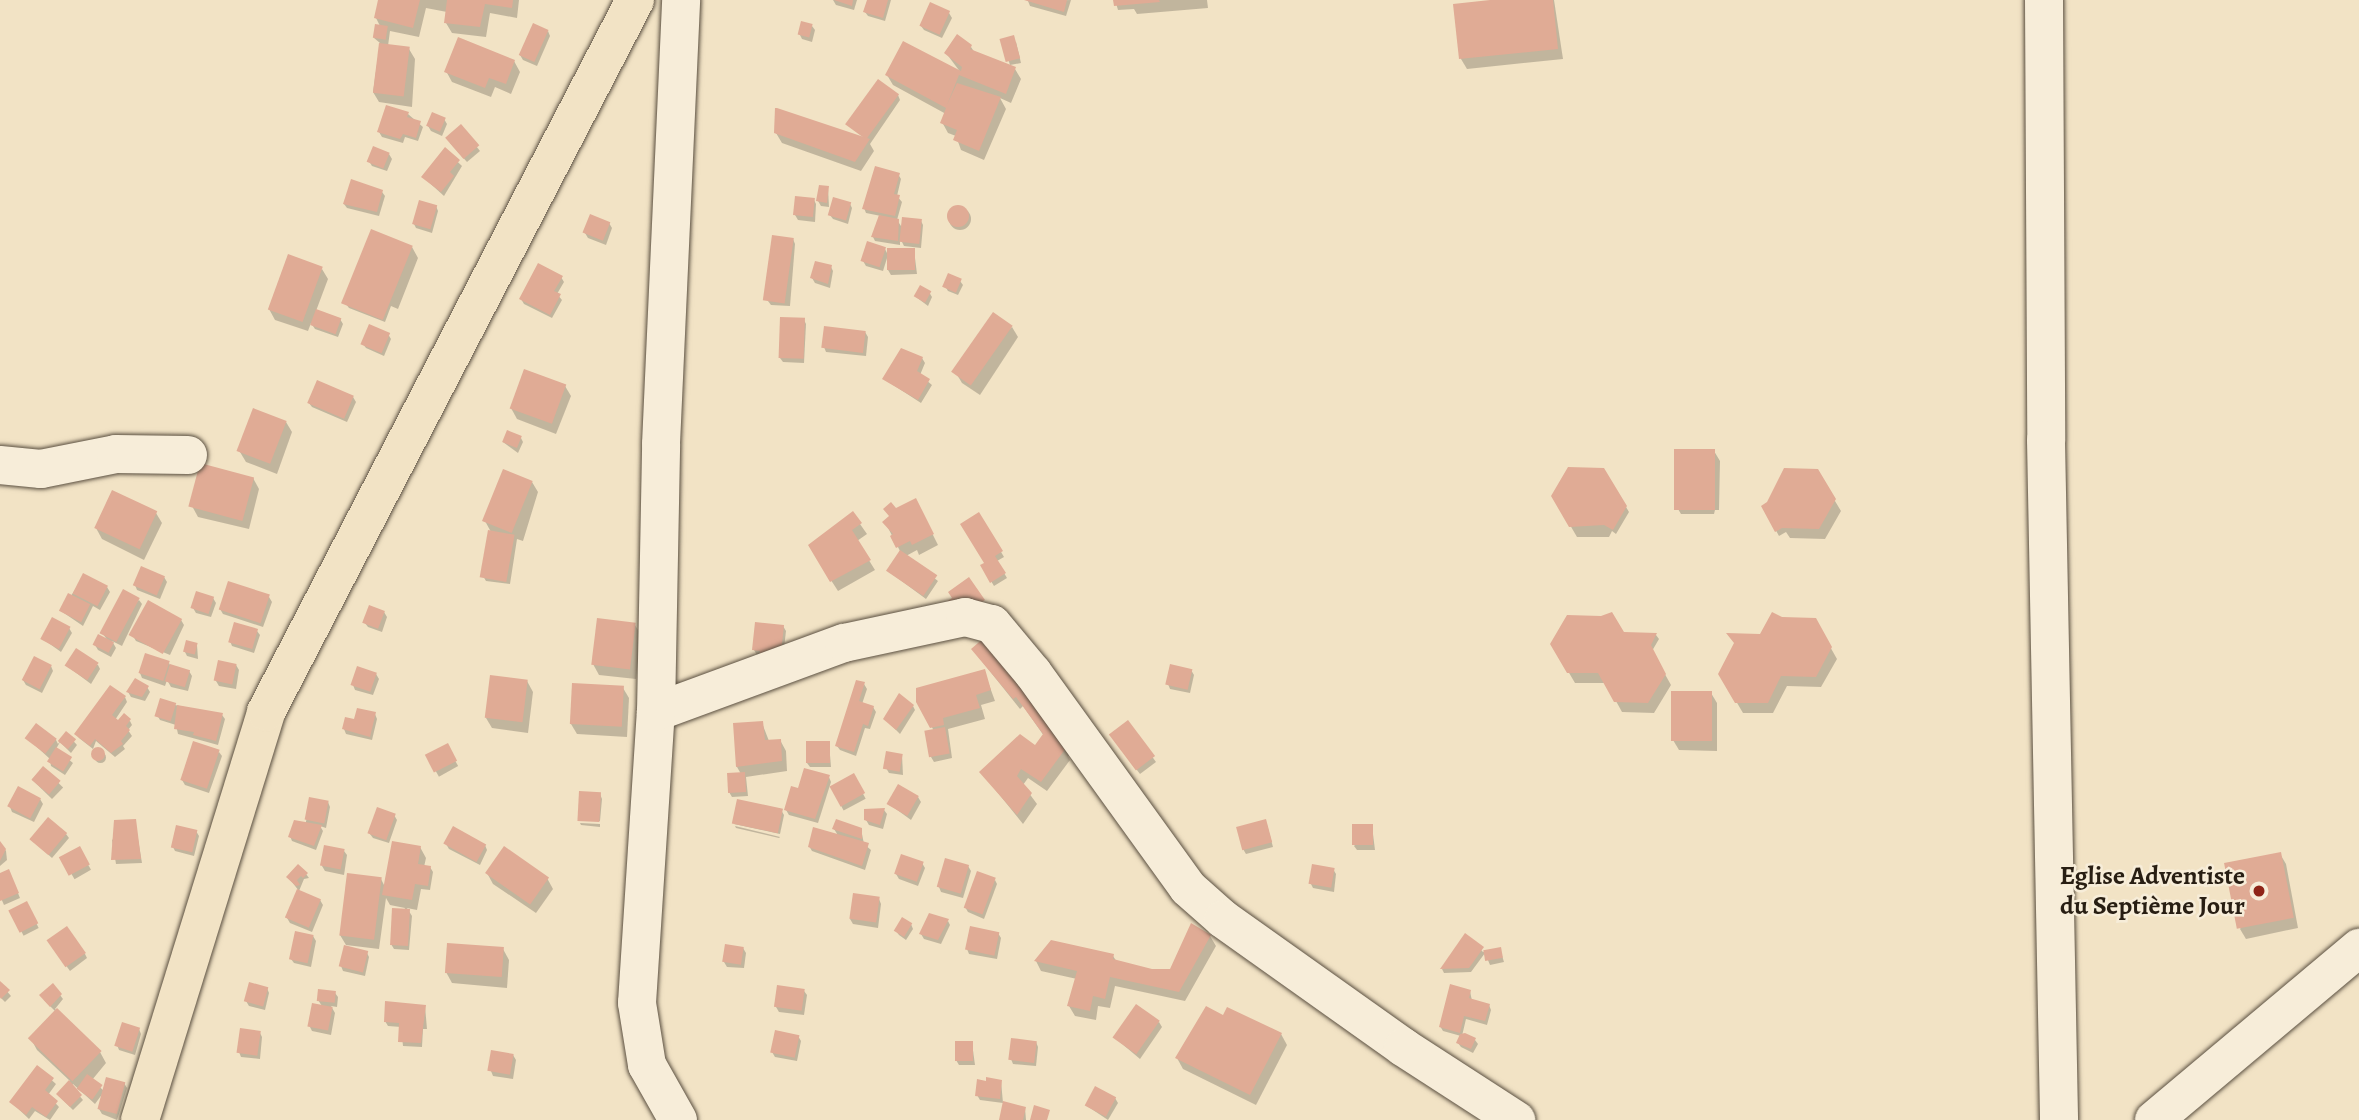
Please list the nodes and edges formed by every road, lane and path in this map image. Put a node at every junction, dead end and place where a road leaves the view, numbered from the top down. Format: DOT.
graph roads {
  1 [pos="635,0"];
  2 [pos="681,0"];
  3 [pos="2044,0"];
  4 [pos="188,455"];
  5 [pos="0,465"];
  6 [pos="656,712"];
  7 [pos="2359,948"];
  8 [pos="674,1117"];
  9 [pos="141,1120"];
  10 [pos="1516,1120"];
  11 [pos="2059,1120"];
  12 [pos="2154,1120"];
  1 -- 9 [label="main road"];
  2 -- 6 [label="street"];
  3 -- 11 [label="street"];
  4 -- 5 [label="street"];
  6 -- 8 [label="street"];
  6 -- 10 [label="street"];
  7 -- 12 [label="street"];
}
